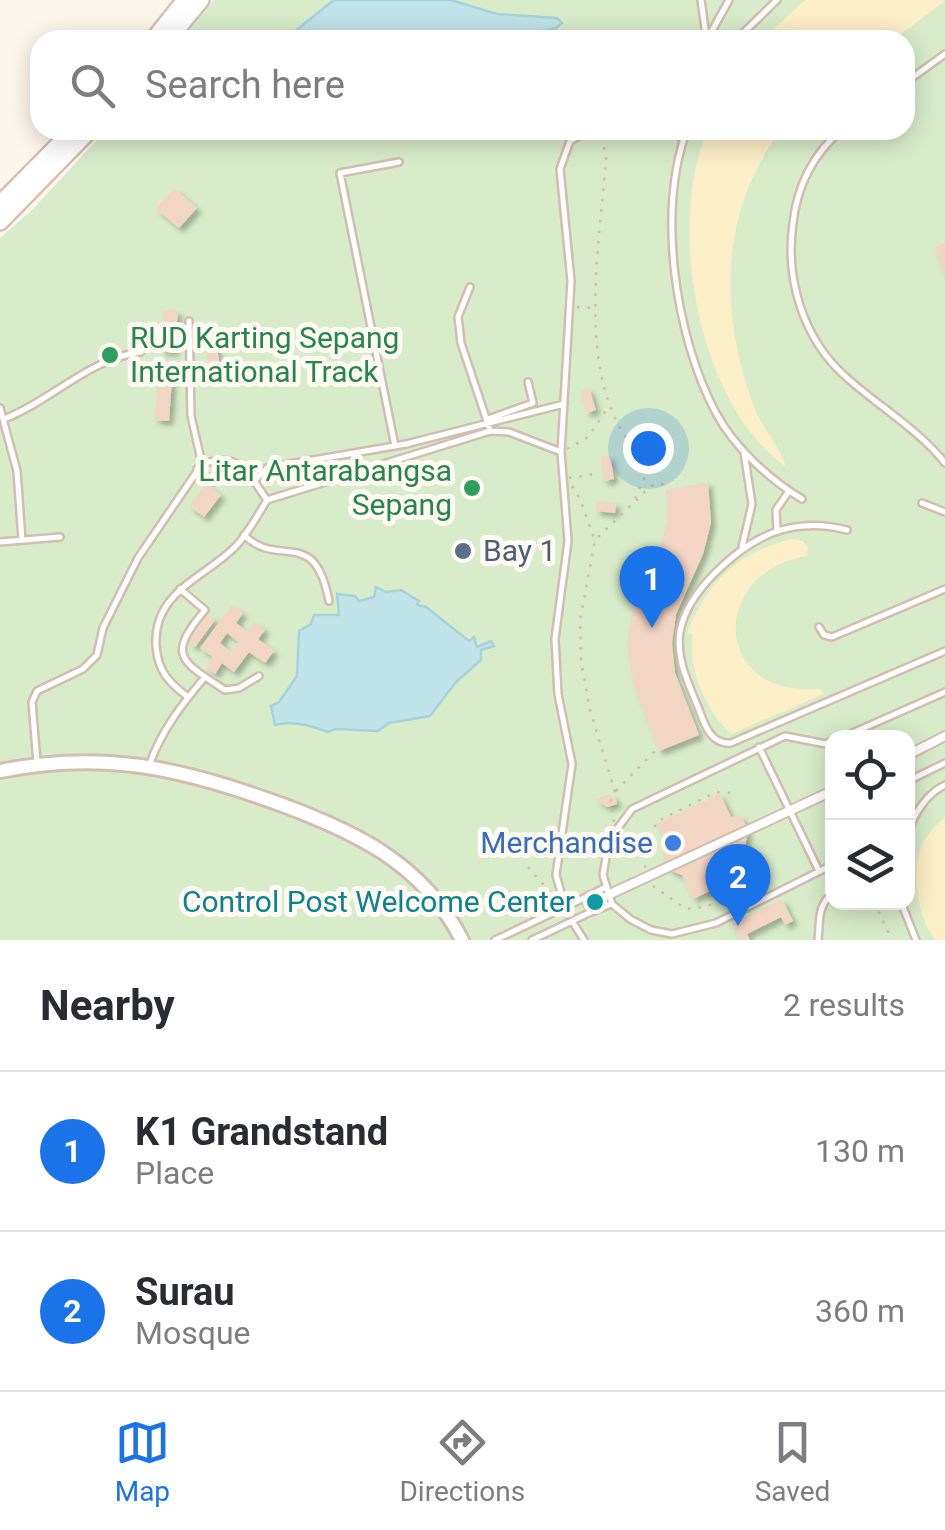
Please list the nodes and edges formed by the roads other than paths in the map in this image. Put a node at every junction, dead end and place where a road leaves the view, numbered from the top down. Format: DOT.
graph roads {
  1 [pos="185,0"];
  2 [pos="201,0"];
  3 [pos="700,0"];
  4 [pos="729,0"];
  5 [pos="777,0"];
  6 [pos="161,30"];
  7 [pos="176,30"];
  8 [pos="705,30"];
  9 [pos="712,30"];
  10 [pos="746,30"];
  11 [pos="945,54"];
  12 [pos="915,76"];
  13 [pos="63,140"];
  14 [pos="80,140"];
  15 [pos="572,140"];
  16 [pos="684,140"];
  17 [pos="832,140"];
  18 [pos="399,162"];
  19 [pos="681,172"];
  20 [pos="676,188"];
  21 [pos="0,204"];
  22 [pos="0,222"];
  23 [pos="470,287"];
  24 [pos="190,321"];
  25 [pos="691,340"];
  26 [pos="141,352"];
  27 [pos="694,364"];
  28 [pos="528,382"];
  29 [pos="564,404"];
  30 [pos="0,408"];
  31 [pos="4,419"];
  32 [pos="489,425"];
  33 [pos="395,446"];
  34 [pos="561,452"];
  35 [pos="744,452"];
  36 [pos="945,463"];
  37 [pos="199,467"];
  38 [pos="255,480"];
  39 [pos="213,482"];
  40 [pos="789,491"];
  41 [pos="802,499"];
  42 [pos="267,500"];
  43 [pos="922,503"];
  44 [pos="945,512"];
  45 [pos="848,530"];
  46 [pos="776,531"];
  47 [pos="244,534"];
  48 [pos="60,537"];
  49 [pos="22,540"];
  50 [pos="0,542"];
  51 [pos="742,547"];
  52 [pos="945,588"];
  53 [pos="180,589"];
  54 [pos="329,600"];
  55 [pos="819,627"];
  56 [pos="945,651"];
  57 [pos="259,676"];
  58 [pos="205,677"];
  59 [pos="945,692"];
  60 [pos="188,696"];
  61 [pos="859,730"];
  62 [pos="945,736"];
  63 [pos="825,744"];
  64 [pos="759,747"];
  65 [pos="915,751"];
  66 [pos="945,763"];
  67 [pos="37,764"];
  68 [pos="149,766"];
  69 [pos="0,771"];
  70 [pos="915,778"];
  71 [pos="945,784"];
  72 [pos="825,794"];
  73 [pos="790,812"];
  74 [pos="912,820"];
  75 [pos="825,870"];
  76 [pos="819,872"];
  77 [pos="609,895"];
  78 [pos="584,898"];
  79 [pos="825,901"];
  80 [pos="566,907"];
  81 [pos="903,910"];
  82 [pos="591,912"];
  83 [pos="572,921"];
  84 [pos="462,940"];
  85 [pos="495,940"];
  86 [pos="532,940"];
  87 [pos="584,940"];
  88 [pos="818,940"];
  89 [pos="916,940"];
  1 -- 6 [label="main road"];
  2 -- 7 [label="main road"];
  3 -- 8 [label="lane"];
  4 -- 9 [label="lane"];
  5 -- 10 [label="lane"];
  11 -- 12 [label="lane"];
  13 -- 21 [label="main road"];
  14 -- 22 [label="main road"];
  15 -- 29 [label="lane"];
  16 -- 20 [label="lane"];
  17 -- 36 [label="lane"];
  18 -- 33 [label="lane"];
  19 -- 20 [label="lane"];
  20 -- 27 [label="lane"];
  23 -- 32 [label="lane"];
  24 -- 37 [label="lane"];
  25 -- 27 [label="lane"];
  26 -- 31 [label="lane"];
  27 -- 35 [label="lane"];
  28 -- 32 [label="lane"];
  29 -- 32 [label="lane"];
  29 -- 34 [label="lane"];
  30 -- 31 [label="lane"];
  31 -- 49 [label="lane"];
  32 -- 33 [label="lane"];
  32 -- 34 [label="lane"];
  32 -- 42 [label="lane"];
  33 -- 38 [label="lane"];
  34 -- 80 [label="lane"];
  35 -- 40 [label="lane"];
  35 -- 51 [label="lane"];
  37 -- 38 [label="lane"];
  37 -- 39 [label="lane"];
  37 -- 67 [label="lane"];
  38 -- 42 [label="lane"];
  40 -- 41 [label="lane"];
  40 -- 46 [label="lane"];
  42 -- 47 [label="lane"];
  43 -- 44 [label="lane"];
  45 -- 46 [label="lane"];
  46 -- 51 [label="lane"];
  47 -- 53 [label="lane"];
  47 -- 54 [label="lane"];
  48 -- 49 [label="lane"];
  49 -- 50 [label="lane"];
  51 -- 56 [label="lane"];
  52 -- 55 [label="lane"];
  53 -- 58 [label="lane"];
  53 -- 60 [label="lane"];
  57 -- 58 [label="lane"];
  58 -- 60 [label="lane"];
  59 -- 61 [label="lane"];
  60 -- 68 [label="lane"];
  62 -- 65 [label="street"];
  63 -- 64 [label="lane"];
  64 -- 73 [label="lane"];
  64 -- 77 [label="lane"];
  66 -- 70 [label="lane"];
  67 -- 68 [label="street"];
  67 -- 69 [label="street"];
  68 -- 84 [label="street"];
  71 -- 74 [label="lane"];
  72 -- 73 [label="street"];
  73 -- 76 [label="lane"];
  73 -- 77 [label="street"];
  75 -- 76 [label="lane"];
  76 -- 77 [label="lane"];
  77 -- 78 [label="lane"];
  77 -- 82 [label="lane"];
  78 -- 80 [label="lane"];
  78 -- 82 [label="lane"];
  79 -- 88 [label="lane"];
  80 -- 85 [label="lane"];
  81 -- 89 [label="lane"];
  82 -- 83 [label="lane"];
  83 -- 86 [label="lane"];
  83 -- 87 [label="lane"];
}
